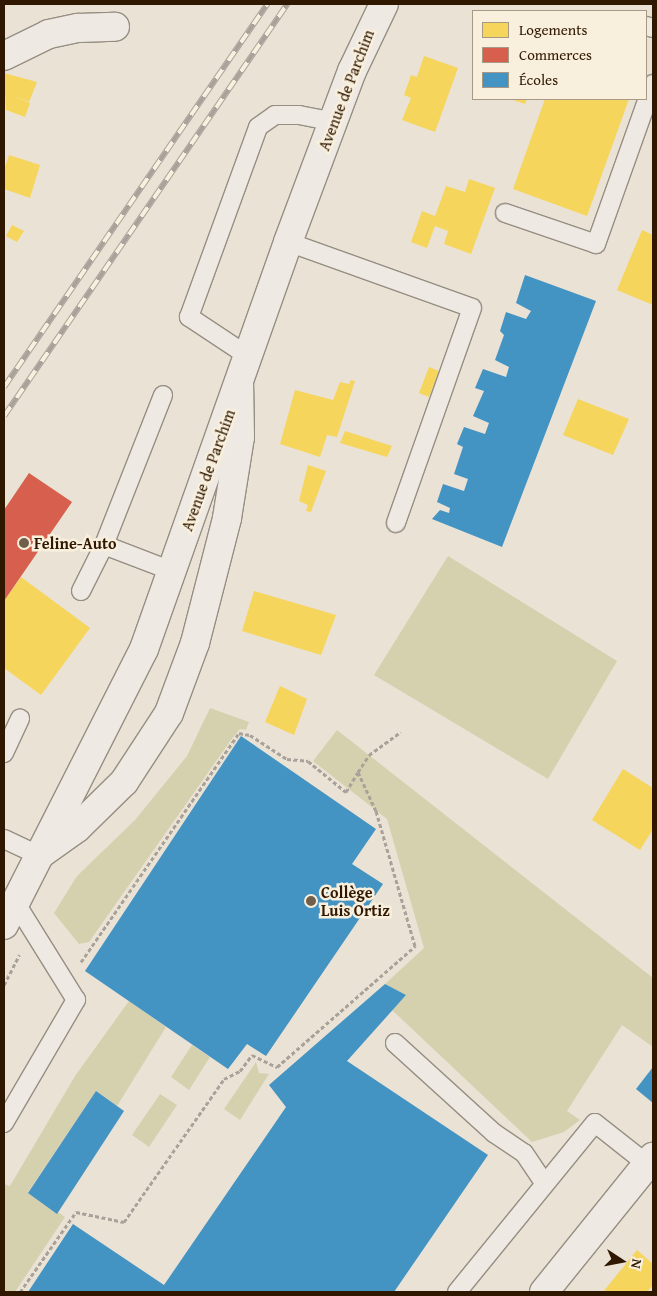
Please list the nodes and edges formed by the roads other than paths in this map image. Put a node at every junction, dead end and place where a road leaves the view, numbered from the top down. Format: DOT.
graph roads {
  1 [pos="384,4"];
  2 [pos="115,27"];
  3 [pos="4,56"];
  4 [pos="653,84"];
  5 [pos="334,122"];
  6 [pos="505,213"];
  7 [pos="288,242"];
  8 [pos="248,356"];
  9 [pos="239,381"];
  10 [pos="163,395"];
  11 [pos="396,523"];
  12 [pos="104,545"];
  13 [pos="172,571"];
  14 [pos="81,591"];
  15 [pos="20,720"];
  16 [pos="4,753"];
  17 [pos="4,839"];
  18 [pos="39,855"];
  19 [pos="9,914"];
  20 [pos="395,1043"];
  21 [pos="4,1123"];
  22 [pos="650,1160"];
  23 [pos="545,1184"];
  24 [pos="457,1292"];
  25 [pos="544,1292"];
  1 -- 5 [label="street, Avenue de Parchim"];
  2 -- 3 [label="street"];
  4 -- 6 [label="lane"];
  5 -- 7 [label="street, Avenue de Parchim"];
  5 -- 8 [label="lane"];
  7 -- 8 [label="street, Avenue de Parchim"];
  7 -- 11 [label="lane"];
  8 -- 9 [label="street, Avenue de Parchim"];
  9 -- 13 [label="street, Avenue de Parchim"];
  9 -- 18 [label="street"];
  10 -- 12 [label="lane"];
  12 -- 13 [label="lane"];
  12 -- 14 [label="lane"];
  13 -- 18 [label="street, Avenue de Parchim"];
  15 -- 16 [label="lane"];
  17 -- 18 [label="lane"];
  18 -- 19 [label="street, Avenue de Parchim"];
  19 -- 21 [label="lane"];
  20 -- 23 [label="lane"];
  22 -- 23 [label="lane"];
  22 -- 25 [label="street"];
  23 -- 24 [label="lane"];
}
